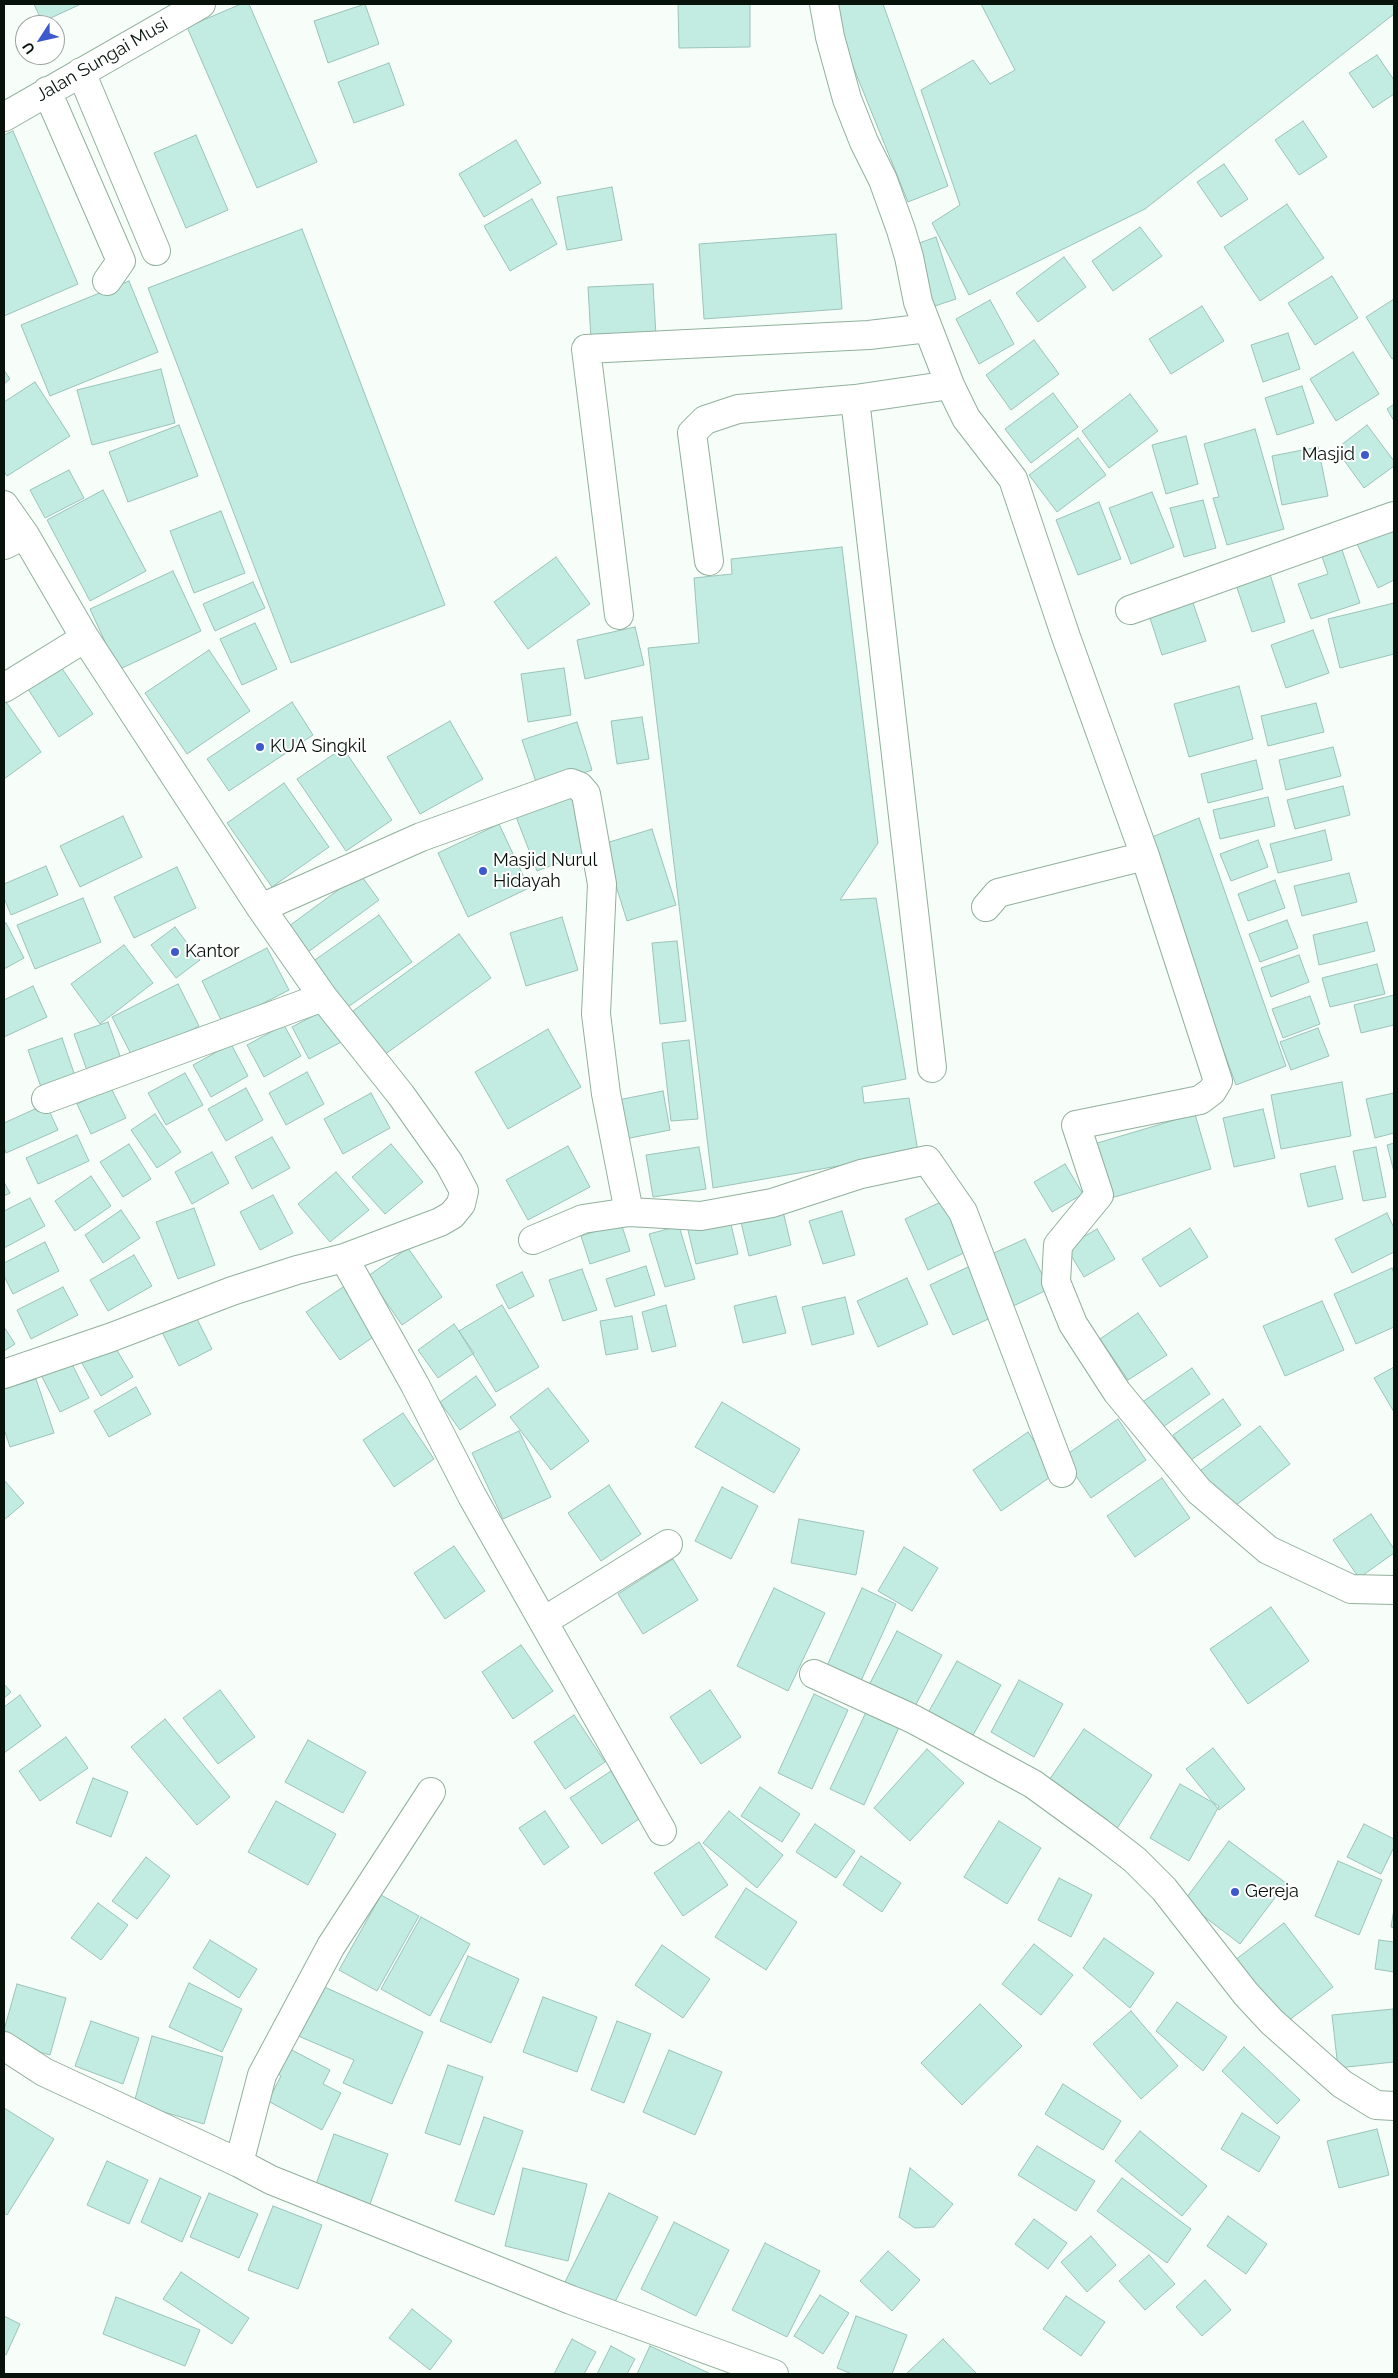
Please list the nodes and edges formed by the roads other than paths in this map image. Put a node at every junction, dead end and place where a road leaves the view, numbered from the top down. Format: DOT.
graph roads {
  1 [pos="200,4"];
  2 [pos="824,4"];
  3 [pos="81,72"];
  4 [pos="47,91"];
  5 [pos="6,113"];
  6 [pos="156,251"];
  7 [pos="108,281"];
  8 [pos="928,328"];
  9 [pos="950,385"];
  10 [pos="855,399"];
  11 [pos="4,505"];
  12 [pos="1394,516"];
  13 [pos="15,540"];
  14 [pos="709,561"];
  15 [pos="1130,610"];
  16 [pos="619,615"];
  17 [pos="86,638"];
  18 [pos="4,688"];
  19 [pos="1146,856"];
  20 [pos="986,907"];
  21 [pos="261,908"];
  22 [pos="323,997"];
  23 [pos="932,1068"];
  24 [pos="46,1099"];
  25 [pos="629,1212"];
  26 [pos="533,1240"];
  27 [pos="344,1258"];
  28 [pos="4,1374"];
  29 [pos="1062,1473"];
  30 [pos="668,1544"];
  31 [pos="1394,1590"];
  32 [pos="544,1621"];
  33 [pos="814,1674"];
  34 [pos="430,1792"];
  35 [pos="662,1831"];
  36 [pos="4,2046"];
  37 [pos="1394,2106"];
  38 [pos="239,2162"];
  39 [pos="774,2374"];
  1 -- 3 [label="street, Jalan Sungai Musi"];
  2 -- 8 [label="street"];
  3 -- 4 [label="street, Jalan Sungai Musi"];
  3 -- 6 [label="street"];
  4 -- 5 [label="street, Jalan Sungai Musi"];
  4 -- 7 [label="street"];
  8 -- 9 [label="street"];
  8 -- 16 [label="street"];
  9 -- 10 [label="street"];
  9 -- 19 [label="street"];
  10 -- 14 [label="street"];
  10 -- 23 [label="street"];
  11 -- 13 [label="street"];
  12 -- 15 [label="street"];
  13 -- 17 [label="street"];
  17 -- 18 [label="street"];
  17 -- 21 [label="street"];
  19 -- 20 [label="street"];
  19 -- 31 [label="street"];
  21 -- 22 [label="street"];
  21 -- 25 [label="street"];
  22 -- 24 [label="street"];
  22 -- 27 [label="street"];
  25 -- 26 [label="street"];
  25 -- 29 [label="street"];
  27 -- 28 [label="street"];
  27 -- 32 [label="street"];
  30 -- 32 [label="street"];
  32 -- 35 [label="street"];
  33 -- 37 [label="street"];
  34 -- 38 [label="street"];
  36 -- 38 [label="street"];
  38 -- 39 [label="street"];
}
